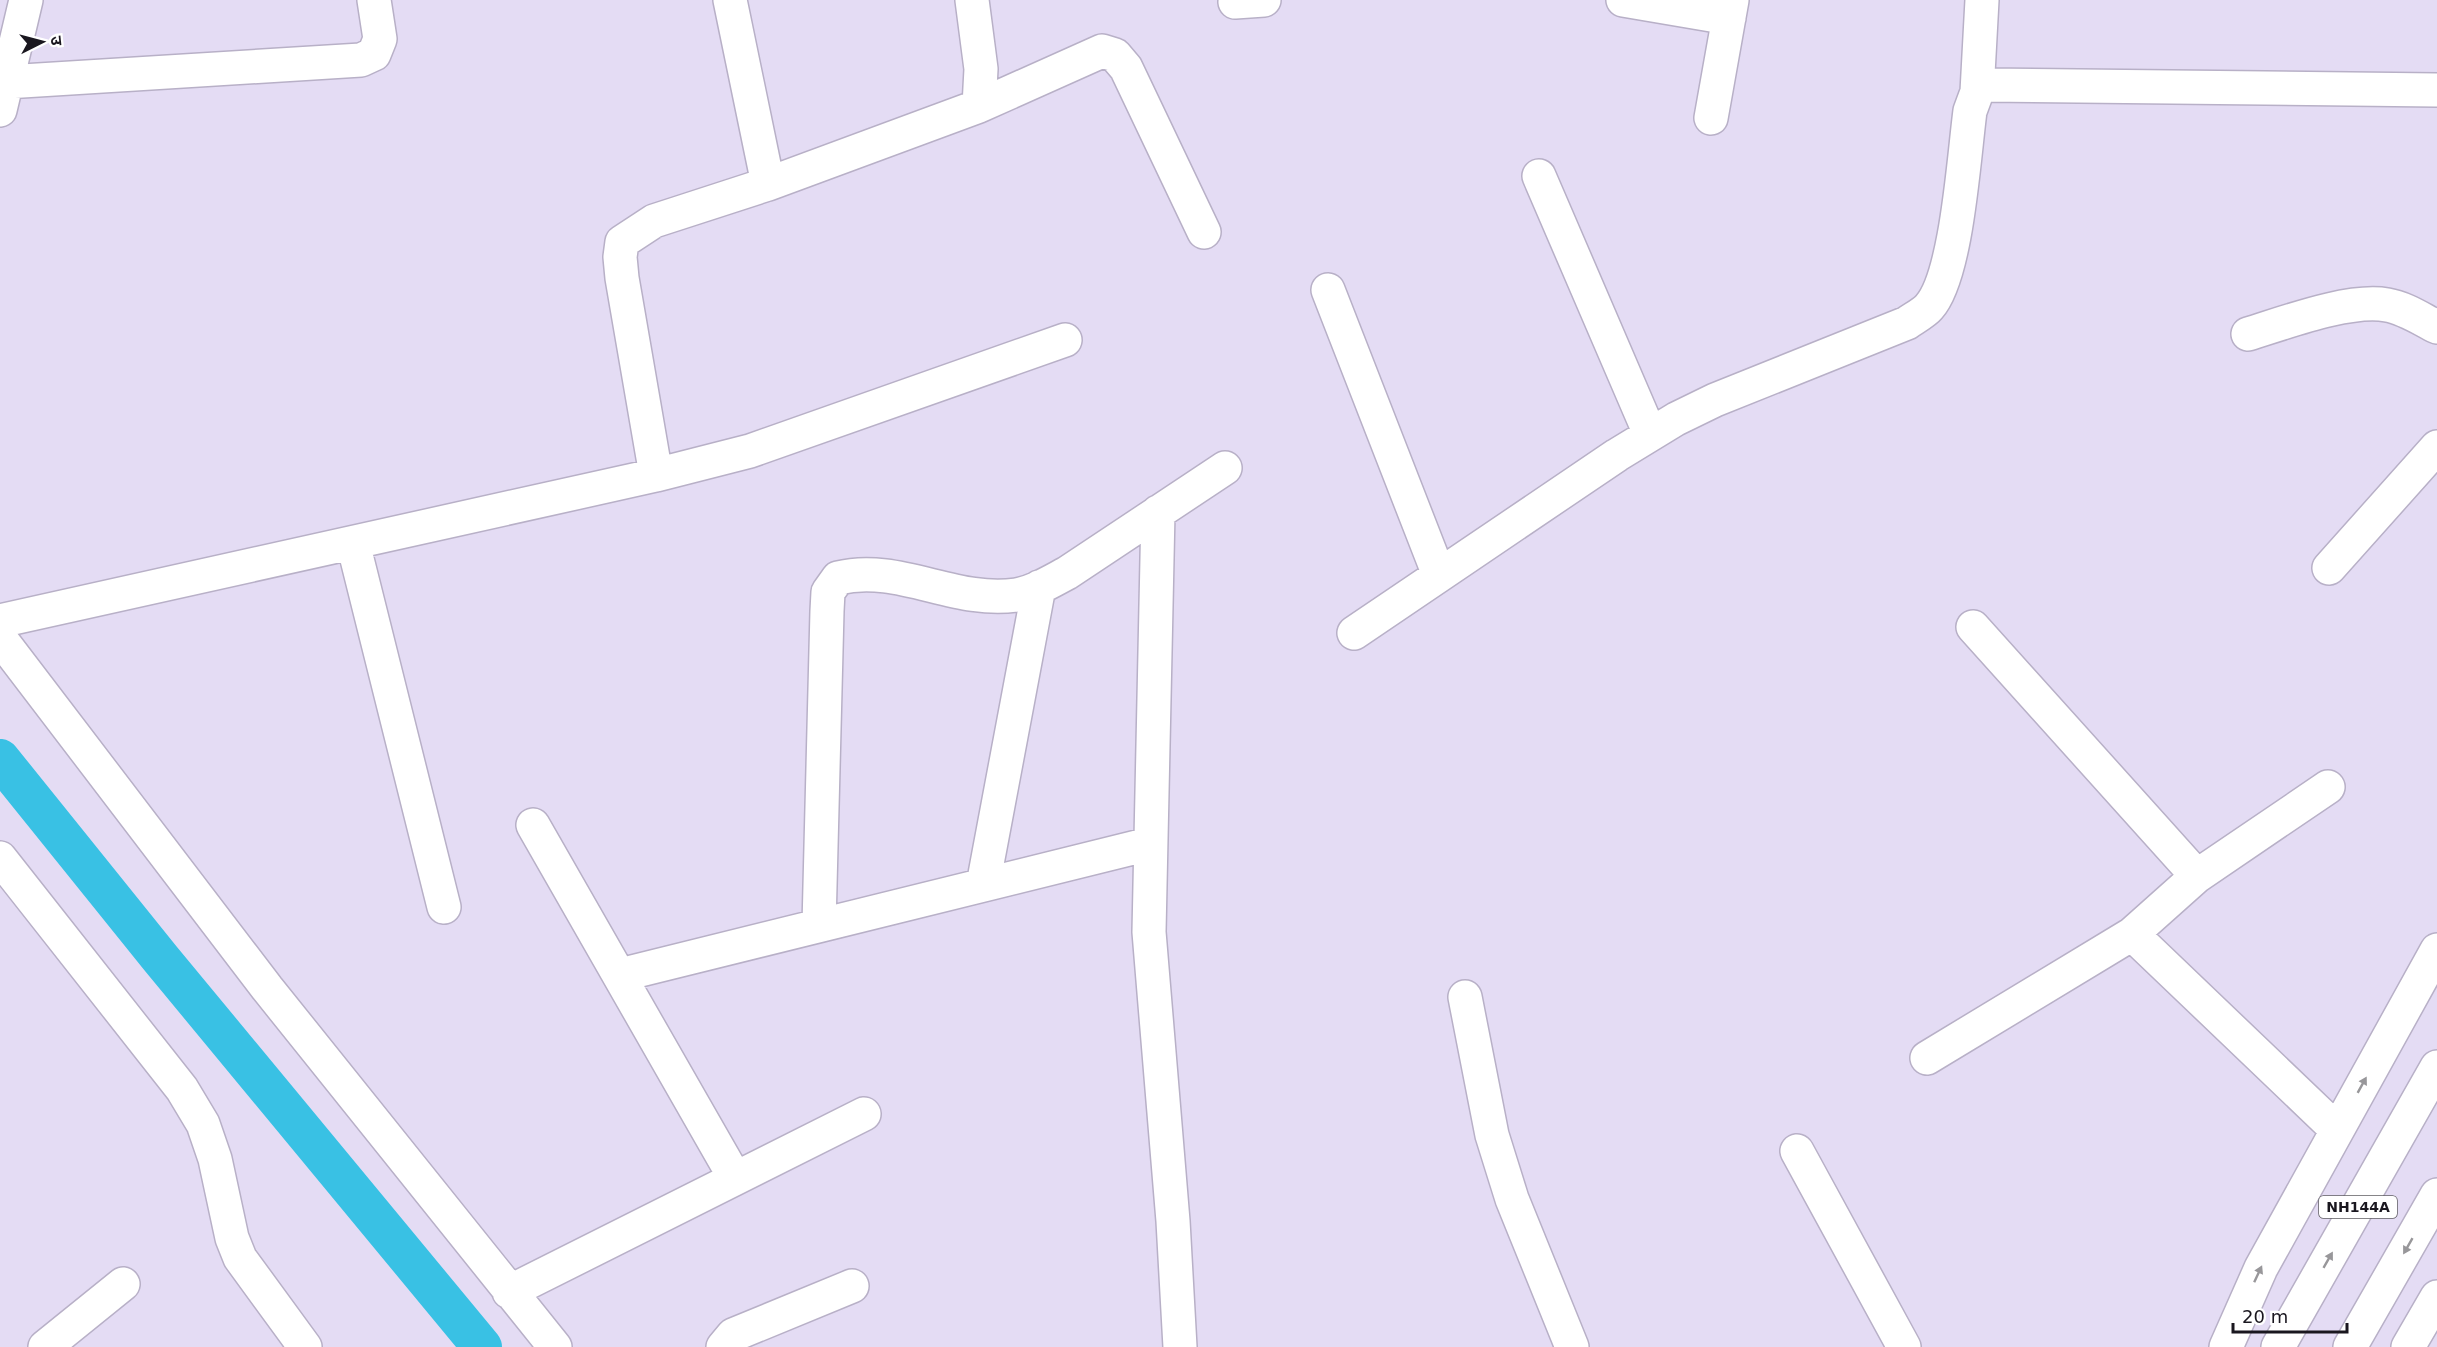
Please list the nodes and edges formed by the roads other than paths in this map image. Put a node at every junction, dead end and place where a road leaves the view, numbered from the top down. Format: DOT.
graph roads {
  1 [pos="26,0"];
  2 [pos="374,0"];
  3 [pos="730,0"];
  4 [pos="972,0"];
  5 [pos="1623,0"];
  6 [pos="1982,0"];
  7 [pos="1730,9"];
  8 [pos="2437,90"];
  9 [pos="1977,92"];
  10 [pos="3,96"];
  11 [pos="979,105"];
  12 [pos="1711,118"];
  13 [pos="1539,176"];
  14 [pos="768,184"];
  15 [pos="1204,232"];
  16 [pos="1328,290"];
  17 [pos="2437,327"];
  18 [pos="2248,334"];
  19 [pos="1065,340"];
  20 [pos="1650,434"];
  21 [pos="2437,447"];
  22 [pos="1225,468"];
  23 [pos="656,475"];
  24 [pos="1158,512"];
  25 [pos="353,543"];
  26 [pos="2330,568"];
  27 [pos="1439,575"];
  28 [pos="1040,587"];
  29 [pos="0,621"];
  30 [pos="1973,627"];
  31 [pos="1354,633"];
  32 [pos="0,638"];
  33 [pos="2328,787"];
  34 [pos="533,825"];
  35 [pos="1149,844"];
  36 [pos="0,858"];
  37 [pos="2196,876"];
  38 [pos="983,885"];
  39 [pos="444,907"];
  40 [pos="819,925"];
  41 [pos="2132,933"];
  42 [pos="2437,950"];
  43 [pos="620,975"];
  44 [pos="1465,997"];
  45 [pos="1927,1058"];
  46 [pos="2437,1067"];
  47 [pos="864,1114"];
  48 [pos="2337,1130"];
  49 [pos="1797,1151"];
  50 [pos="735,1178"];
  51 [pos="2437,1195"];
  52 [pos="123,1284"];
  53 [pos="852,1286"];
  54 [pos="509,1292"];
  55 [pos="2437,1297"];
  56 [pos="45,1347"];
  57 [pos="305,1347"];
  58 [pos="555,1347"];
  59 [pos="723,1347"];
  60 [pos="1180,1347"];
  61 [pos="1572,1347"];
  62 [pos="1904,1347"];
  63 [pos="2226,1347"];
  64 [pos="2278,1347"];
  65 [pos="2350,1347"];
  66 [pos="2408,1347"];
  1 -- 10 [label="main road"];
  2 -- 10 [label="main road"];
  3 -- 14 [label="main road"];
  4 -- 11 [label="main road"];
  5 -- 7 [label="main road"];
  6 -- 9 [label="main road"];
  7 -- 12 [label="main road"];
  8 -- 9 [label="main road"];
  9 -- 20 [label="main road"];
  11 -- 14 [label="main road"];
  11 -- 15 [label="main road"];
  13 -- 20 [label="main road"];
  14 -- 23 [label="main road"];
  16 -- 27 [label="main road"];
  17 -- 18 [label="main road"];
  19 -- 23 [label="main road"];
  20 -- 27 [label="main road"];
  21 -- 26 [label="main road"];
  22 -- 24 [label="main road"];
  23 -- 25 [label="main road"];
  24 -- 28 [label="main road"];
  24 -- 35 [label="main road"];
  25 -- 29 [label="main road"];
  25 -- 39 [label="main road"];
  27 -- 31 [label="main road"];
  28 -- 38 [label="main road"];
  28 -- 40 [label="main road"];
  30 -- 37 [label="main road"];
  32 -- 54 [label="main road"];
  33 -- 37 [label="main road"];
  34 -- 43 [label="main road"];
  35 -- 38 [label="main road"];
  35 -- 60 [label="main road"];
  36 -- 57 [label="main road"];
  37 -- 41 [label="main road"];
  38 -- 40 [label="main road"];
  40 -- 43 [label="main road"];
  41 -- 45 [label="main road"];
  41 -- 48 [label="main road"];
  48 -- 42 [label="main road, one-way"];
  43 -- 50 [label="main road"];
  44 -- 61 [label="main road"];
  64 -- 46 [label="main road, NH144A, one-way"];
  47 -- 50 [label="main road"];
  63 -- 48 [label="main road, one-way"];
  49 -- 62 [label="main road"];
  50 -- 54 [label="main road"];
  51 -- 65 [label="main road, one-way"];
  52 -- 56 [label="main road"];
  53 -- 59 [label="main road"];
  54 -- 58 [label="main road"];
  55 -- 66 [label="main road"];
}
